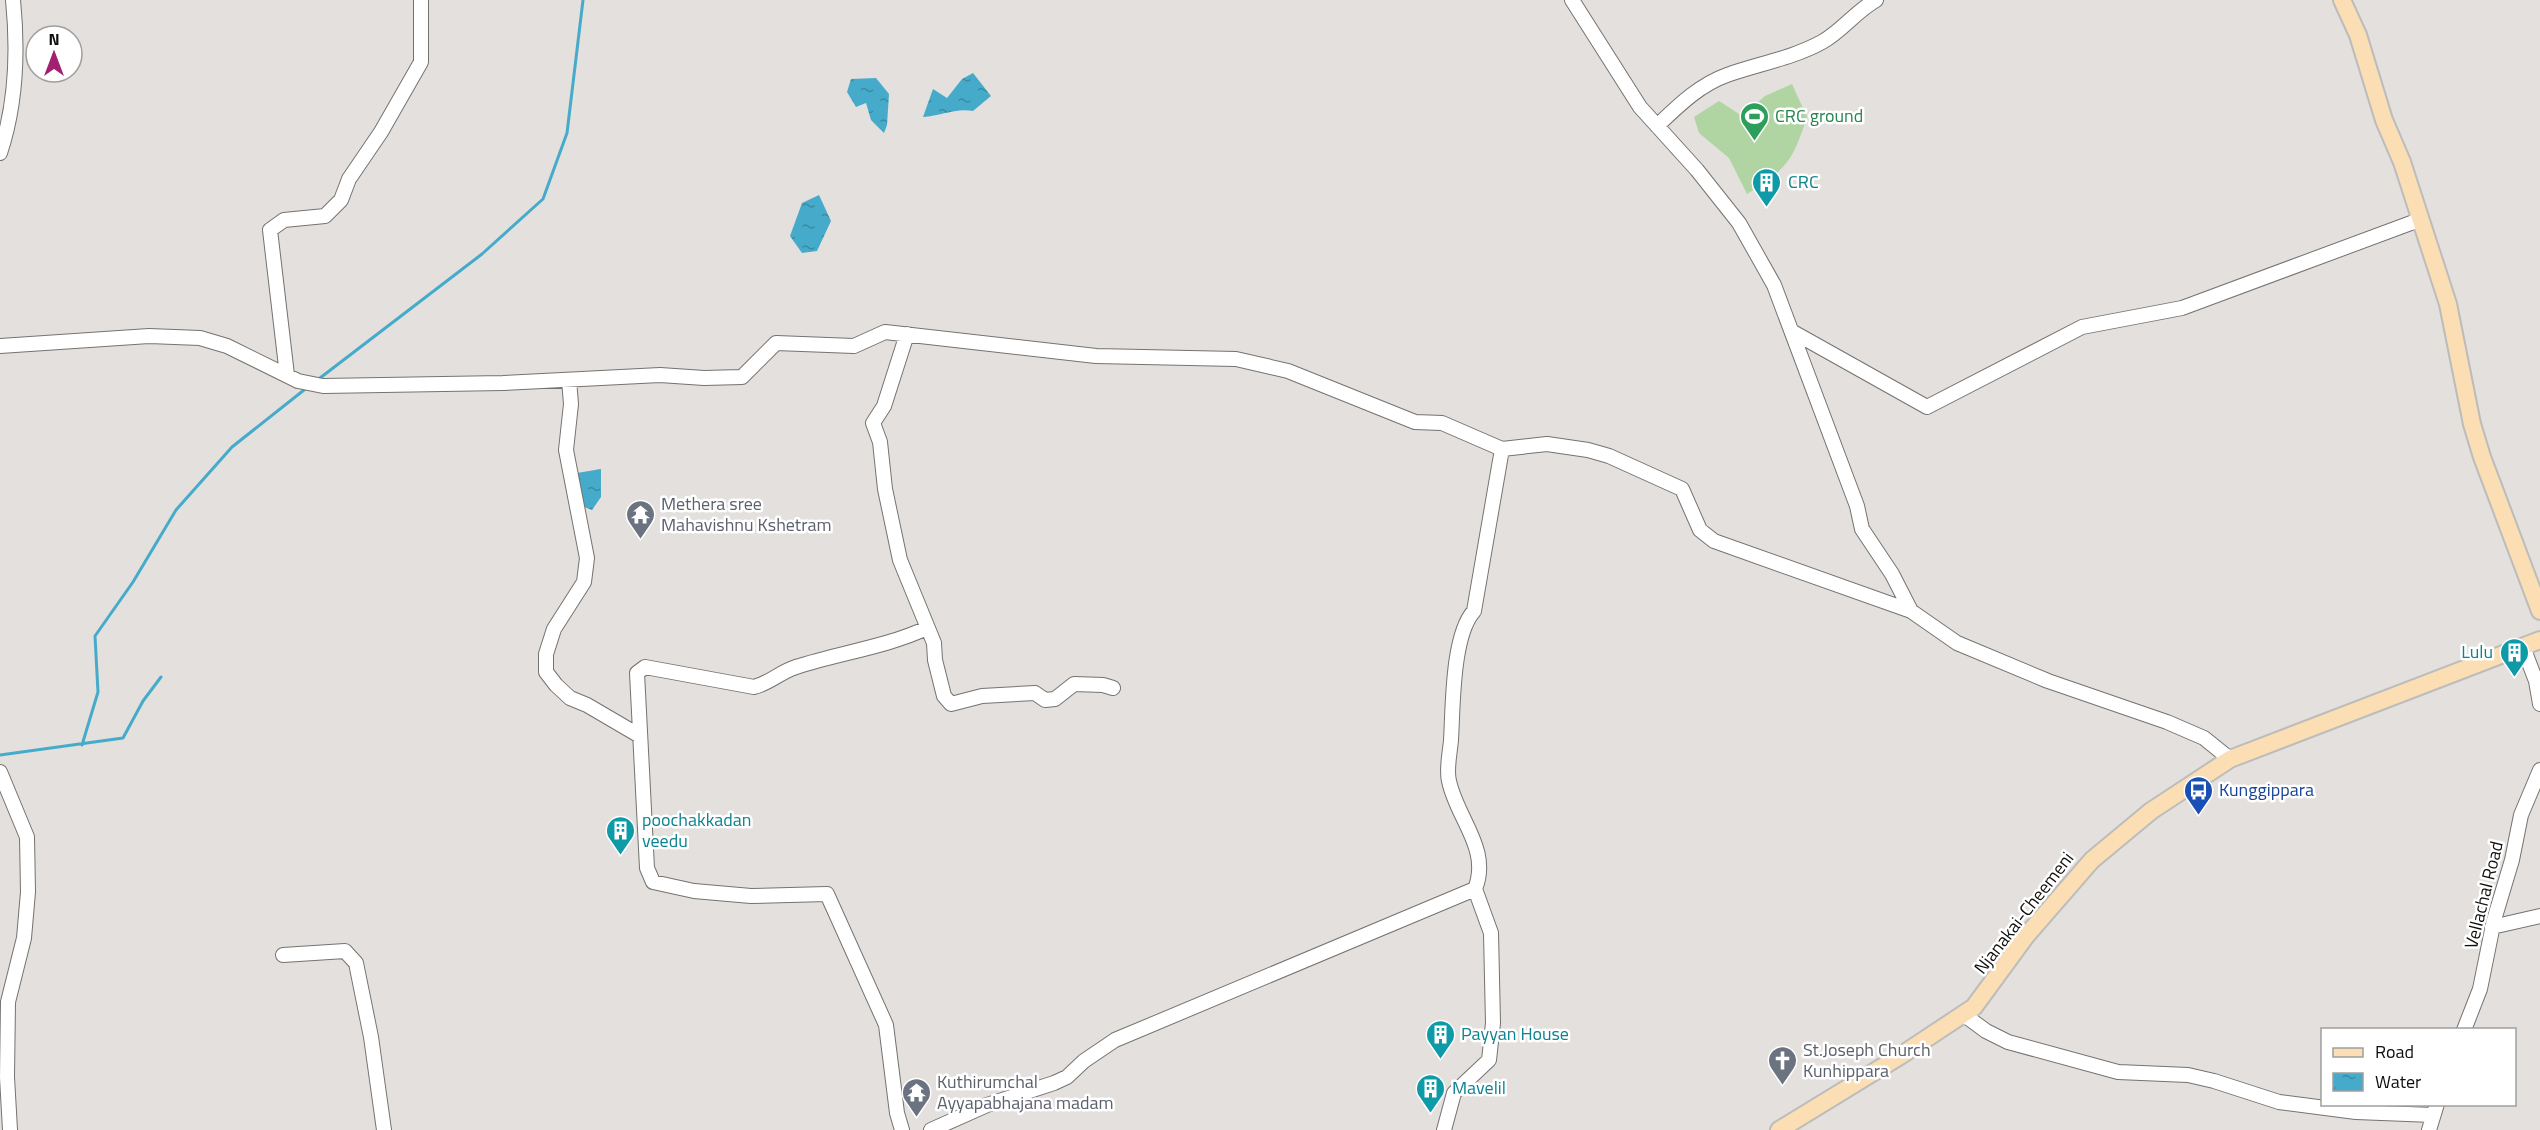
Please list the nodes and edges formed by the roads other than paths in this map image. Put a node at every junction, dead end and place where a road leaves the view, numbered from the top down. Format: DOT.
graph roads {
  1 [pos="13,0"];
  2 [pos="421,0"];
  3 [pos="1572,0"];
  4 [pos="1876,0"];
  5 [pos="2342,0"];
  6 [pos="1657,126"];
  7 [pos="0,153"];
  8 [pos="2420,219"];
  9 [pos="1792,333"];
  10 [pos="907,334"];
  11 [pos="0,346"];
  12 [pos="287,375"];
  13 [pos="568,380"];
  14 [pos="1502,449"];
  15 [pos="1911,611"];
  16 [pos="2540,611"];
  17 [pos="927,628"];
  18 [pos="2540,640"];
  19 [pos="2523,647"];
  20 [pos="1113,688"];
  21 [pos="2540,704"];
  22 [pos="640,736"];
  23 [pos="2230,759"];
  24 [pos="2540,770"];
  25 [pos="0,772"];
  26 [pos="1475,889"];
  27 [pos="2540,916"];
  28 [pos="2492,927"];
  29 [pos="283,955"];
  30 [pos="1963,1014"];
  31 [pos="2464,1028"];
  32 [pos="2435,1110"];
  33 [pos="10,1130"];
  34 [pos="384,1130"];
  35 [pos="902,1130"];
  36 [pos="931,1130"];
  37 [pos="1444,1130"];
  38 [pos="1779,1130"];
  39 [pos="2429,1130"];
  1 -- 7 [label="street"];
  2 -- 12 [label="street"];
  3 -- 6 [label="street"];
  4 -- 6 [label="street"];
  5 -- 8 [label="main road"];
  6 -- 9 [label="street"];
  8 -- 9 [label="street"];
  8 -- 16 [label="main road"];
  9 -- 15 [label="street"];
  10 -- 13 [label="street"];
  10 -- 14 [label="street"];
  10 -- 17 [label="street"];
  11 -- 12 [label="street"];
  12 -- 13 [label="street"];
  13 -- 22 [label="street"];
  14 -- 15 [label="street"];
  14 -- 26 [label="street"];
  15 -- 23 [label="street"];
  17 -- 20 [label="street"];
  17 -- 22 [label="street"];
  18 -- 19 [label="main road, Njanakai-Cheemeni"];
  19 -- 21 [label="street"];
  19 -- 23 [label="main road, Njanakai-Cheemeni"];
  22 -- 35 [label="street"];
  23 -- 30 [label="main road, Njanakai-Cheemeni"];
  24 -- 28 [label="street, Vellachal Road"];
  25 -- 33 [label="street"];
  26 -- 36 [label="street"];
  26 -- 37 [label="street"];
  27 -- 28 [label="street"];
  28 -- 31 [label="street, Vellachal Road"];
  29 -- 34 [label="street"];
  30 -- 32 [label="street"];
  30 -- 38 [label="main road, Njanakai-Cheemeni"];
  32 -- 39 [label="street"];
}
